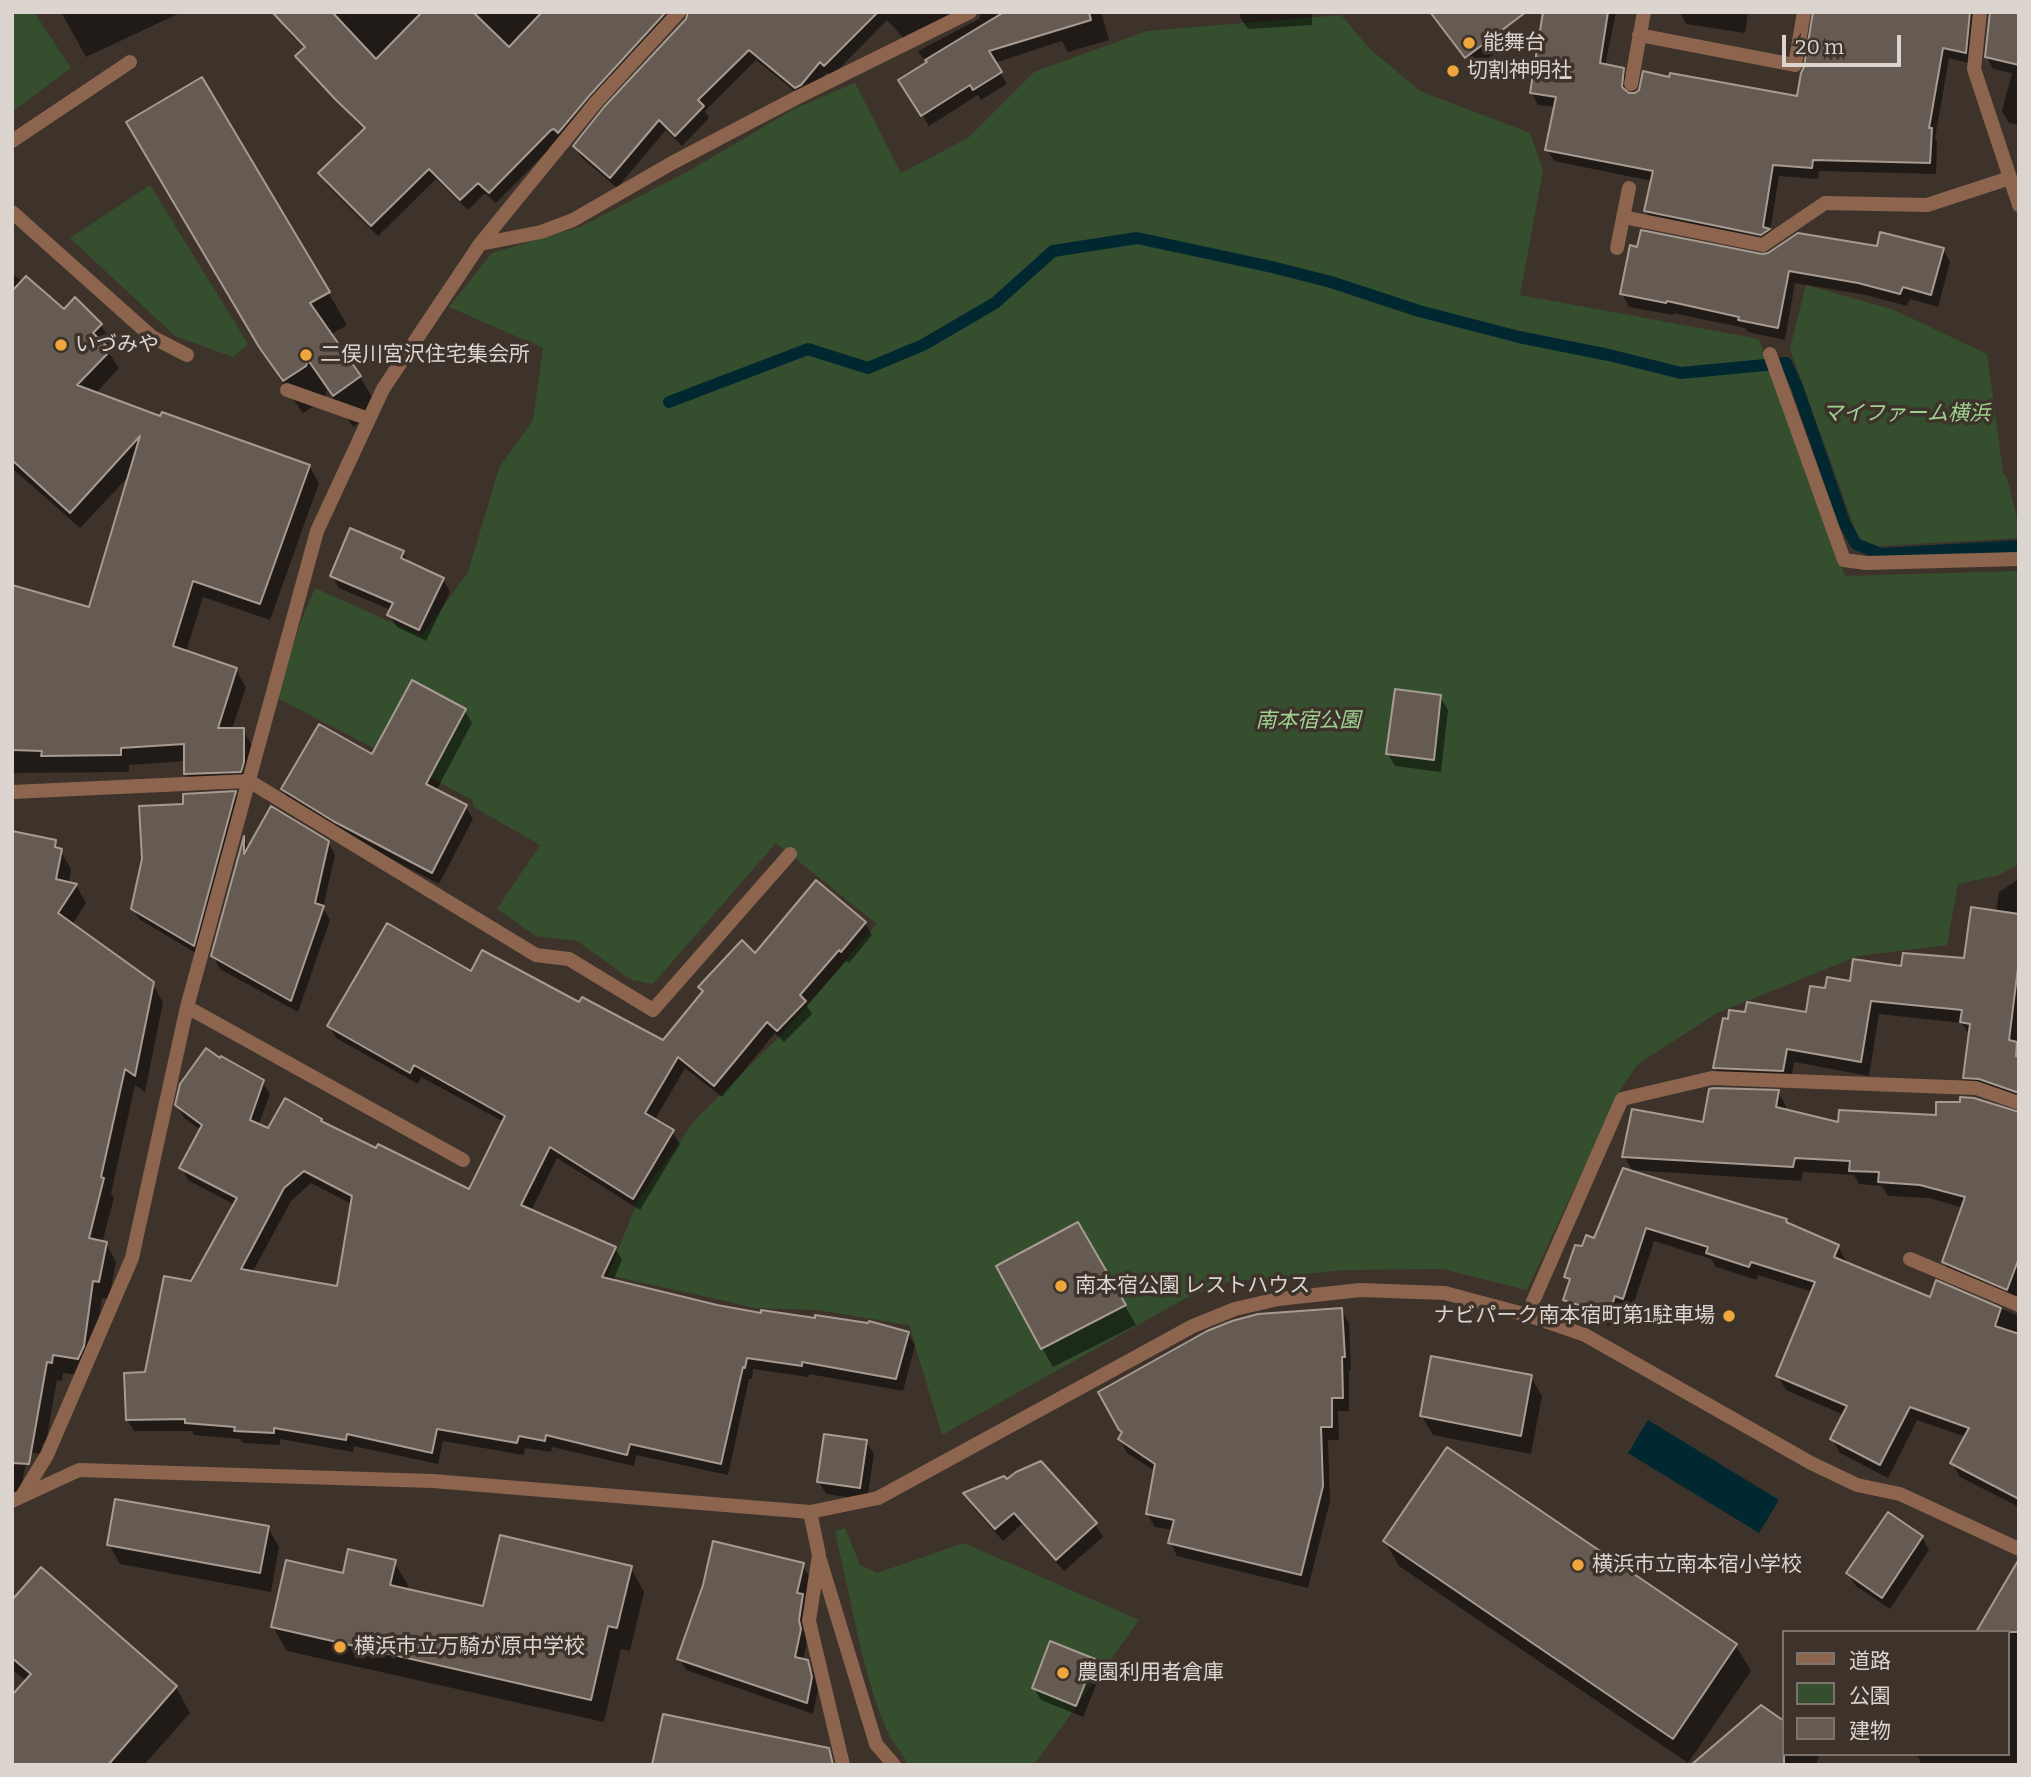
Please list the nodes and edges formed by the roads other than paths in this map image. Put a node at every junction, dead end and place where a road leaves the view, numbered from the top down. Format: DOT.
graph roads {
  1 [pos="679,12"];
  2 [pos="970,12"];
  3 [pos="1644,12"];
  4 [pos="1804,12"];
  5 [pos="1980,12"];
  6 [pos="1639,35"];
  7 [pos="130,62"];
  8 [pos="1631,84"];
  9 [pos="12,141"];
  10 [pos="2010,178"];
  11 [pos="1629,188"];
  12 [pos="2019,205"];
  13 [pos="12,212"];
  14 [pos="1623,217"];
  15 [pos="480,244"];
  16 [pos="1617,248"];
  17 [pos="1770,354"];
  18 [pos="187,355"];
  19 [pos="287,390"];
  20 [pos="369,419"];
  21 [pos="2019,559"];
  22 [pos="248,781"];
  23 [pos="12,792"];
  24 [pos="790,854"];
  25 [pos="187,1006"];
  26 [pos="2019,1103"];
  27 [pos="463,1160"];
  28 [pos="1910,1259"];
  29 [pos="2019,1304"];
  30 [pos="1527,1315"];
  31 [pos="17,1498"];
  32 [pos="810,1512"];
  33 [pos="2019,1549"];
  34 [pos="819,1555"];
  35 [pos="844,1765"];
  36 [pos="894,1765"];
  1 -- 15 [label="street"];
  2 -- 15 [label="street"];
  3 -- 6 [label="street"];
  4 -- 6 [label="street"];
  5 -- 10 [label="street"];
  6 -- 8 [label="street"];
  7 -- 9 [label="street"];
  10 -- 12 [label="street"];
  10 -- 14 [label="street"];
  11 -- 14 [label="street"];
  13 -- 18 [label="street"];
  14 -- 16 [label="street"];
  15 -- 20 [label="street"];
  17 -- 21 [label="street"];
  19 -- 20 [label="street"];
  20 -- 22 [label="street"];
  22 -- 23 [label="street"];
  22 -- 24 [label="street"];
  22 -- 25 [label="street"];
  25 -- 27 [label="street"];
  25 -- 31 [label="street"];
  26 -- 30 [label="street"];
  28 -- 29 [label="street"];
  30 -- 32 [label="street"];
  30 -- 33 [label="street"];
  31 -- 32 [label="street"];
  32 -- 34 [label="street"];
  34 -- 35 [label="street"];
  34 -- 36 [label="street"];
}
